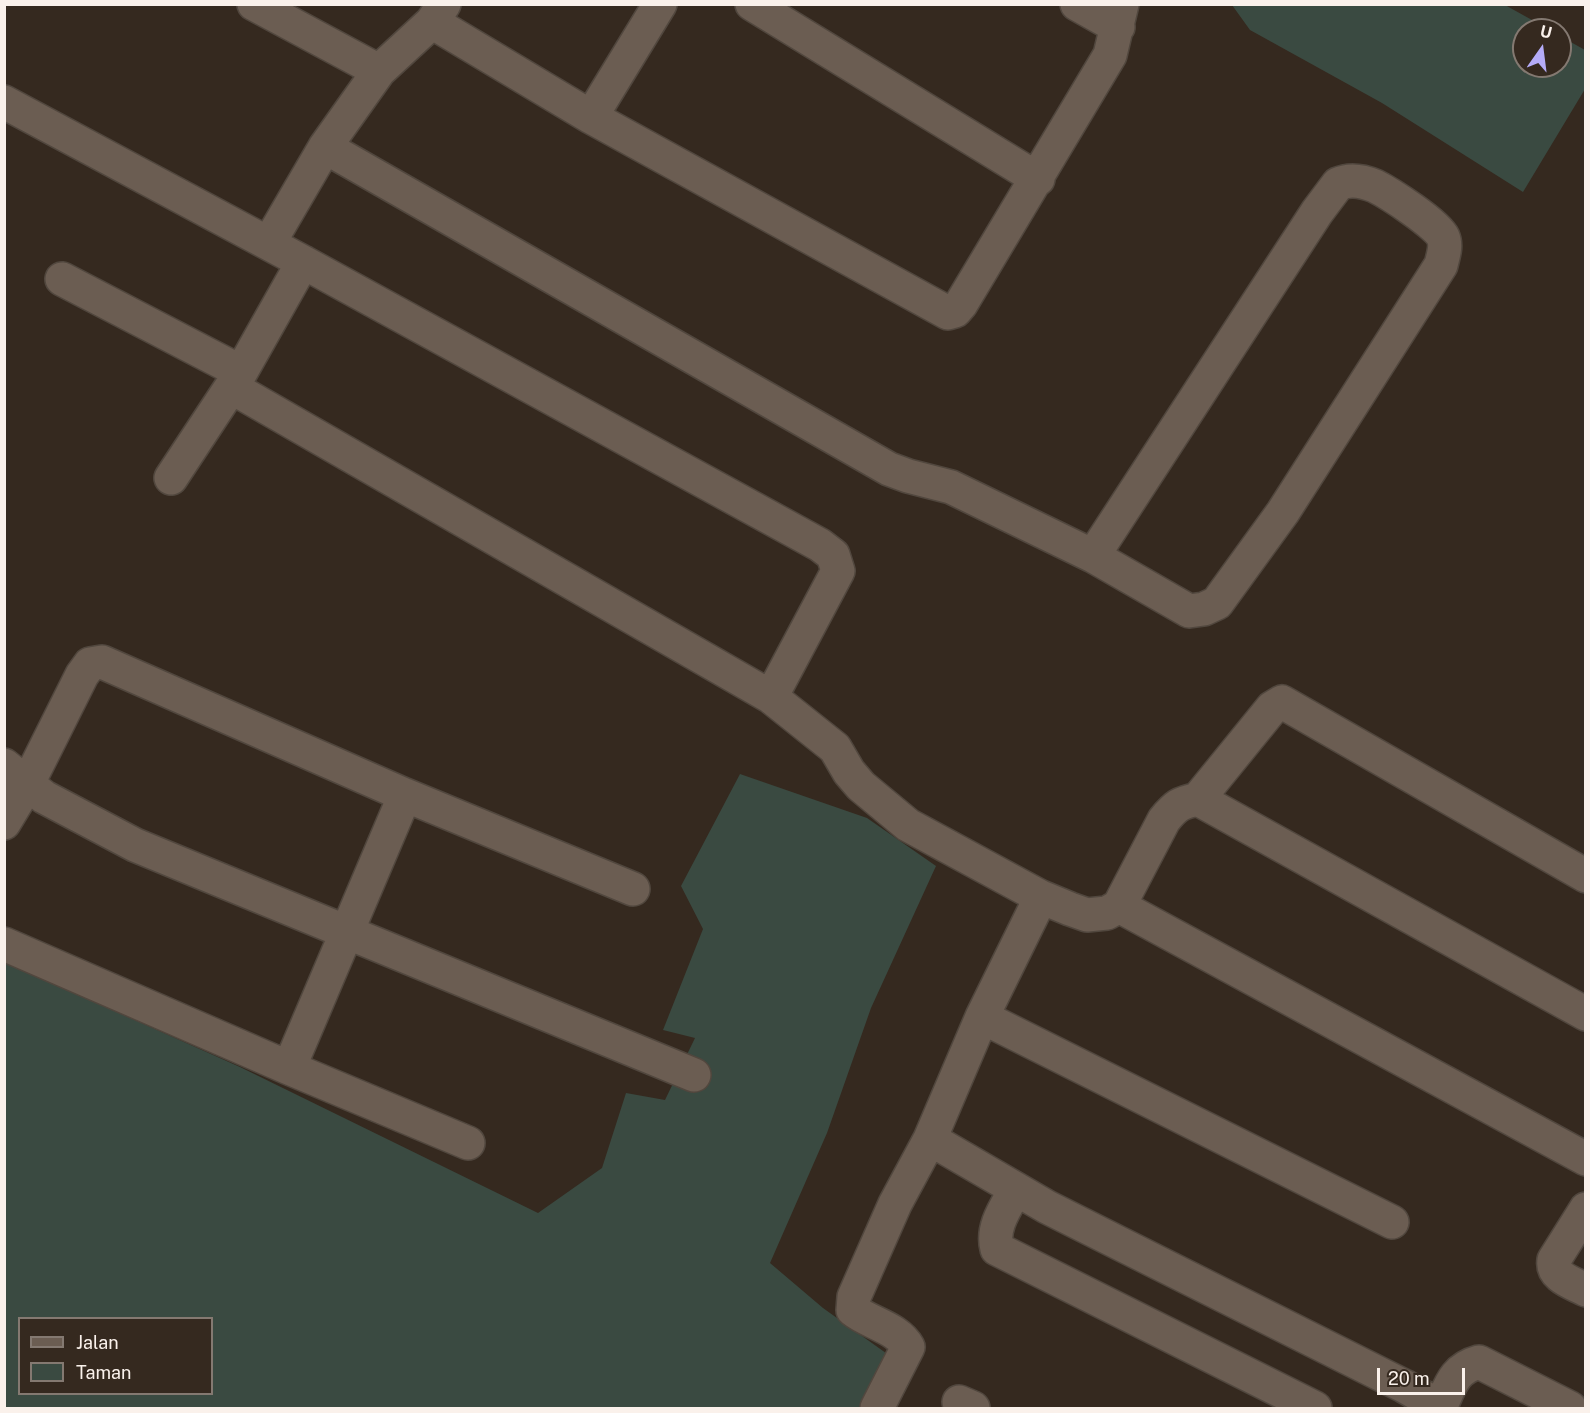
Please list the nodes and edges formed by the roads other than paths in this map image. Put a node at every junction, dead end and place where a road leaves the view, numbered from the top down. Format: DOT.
graph roads {
  1 [pos="254,4"];
  2 [pos="660,4"];
  3 [pos="752,4"];
  4 [pos="1077,4"];
  5 [pos="438,13"];
  6 [pos="1120,16"];
  7 [pos="379,71"];
  8 [pos="4,102"];
  9 [pos="591,117"];
  10 [pos="325,147"];
  11 [pos="1038,179"];
  12 [pos="269,243"];
  13 [pos="303,262"];
  14 [pos="62,279"];
  15 [pos="236,380"];
  16 [pos="171,478"];
  17 [pos="1093,556"];
  18 [pos="771,697"];
  19 [pos="16,775"];
  20 [pos="405,795"];
  21 [pos="1198,799"];
  22 [pos="4,823"];
  23 [pos="1586,876"];
  24 [pos="633,889"];
  25 [pos="1041,897"];
  26 [pos="1119,906"];
  27 [pos="348,932"];
  28 [pos="4,944"];
  29 [pos="1586,1014"];
  30 [pos="982,1017"];
  31 [pos="289,1068"];
  32 [pos="694,1075"];
  33 [pos="930,1139"];
  34 [pos="468,1143"];
  35 [pos="1586,1159"];
  36 [pos="1016,1189"];
  37 [pos="1586,1209"];
  38 [pos="1392,1222"];
  39 [pos="1586,1290"];
  40 [pos="877,1408"];
  41 [pos="1314,1408"];
  42 [pos="1440,1408"];
  43 [pos="1570,1408"];
  1 -- 7 [label="street"];
  2 -- 9 [label="street"];
  3 -- 11 [label="street"];
  4 -- 6 [label="street"];
  5 -- 7 [label="street"];
  5 -- 9 [label="street"];
  6 -- 11 [label="street"];
  7 -- 10 [label="street"];
  8 -- 12 [label="street"];
  9 -- 11 [label="street"];
  10 -- 12 [label="street"];
  10 -- 17 [label="street"];
  12 -- 13 [label="street"];
  13 -- 15 [label="street"];
  13 -- 18 [label="street"];
  14 -- 15 [label="street"];
  15 -- 16 [label="street"];
  15 -- 18 [label="street"];
  17 -- 17 [label="street"];
  18 -- 25 [label="street"];
  19 -- 20 [label="street"];
  19 -- 22 [label="street"];
  19 -- 27 [label="street"];
  20 -- 24 [label="street"];
  20 -- 27 [label="street"];
  21 -- 23 [label="street"];
  21 -- 26 [label="street"];
  21 -- 29 [label="street"];
  25 -- 26 [label="street"];
  25 -- 30 [label="street"];
  26 -- 35 [label="street"];
  27 -- 31 [label="street"];
  27 -- 32 [label="street"];
  28 -- 31 [label="street"];
  30 -- 33 [label="street"];
  30 -- 38 [label="street"];
  31 -- 34 [label="street"];
  33 -- 36 [label="street"];
  33 -- 40 [label="street"];
  36 -- 41 [label="street"];
  36 -- 42 [label="street"];
  37 -- 39 [label="street"];
  42 -- 43 [label="street"];
}
